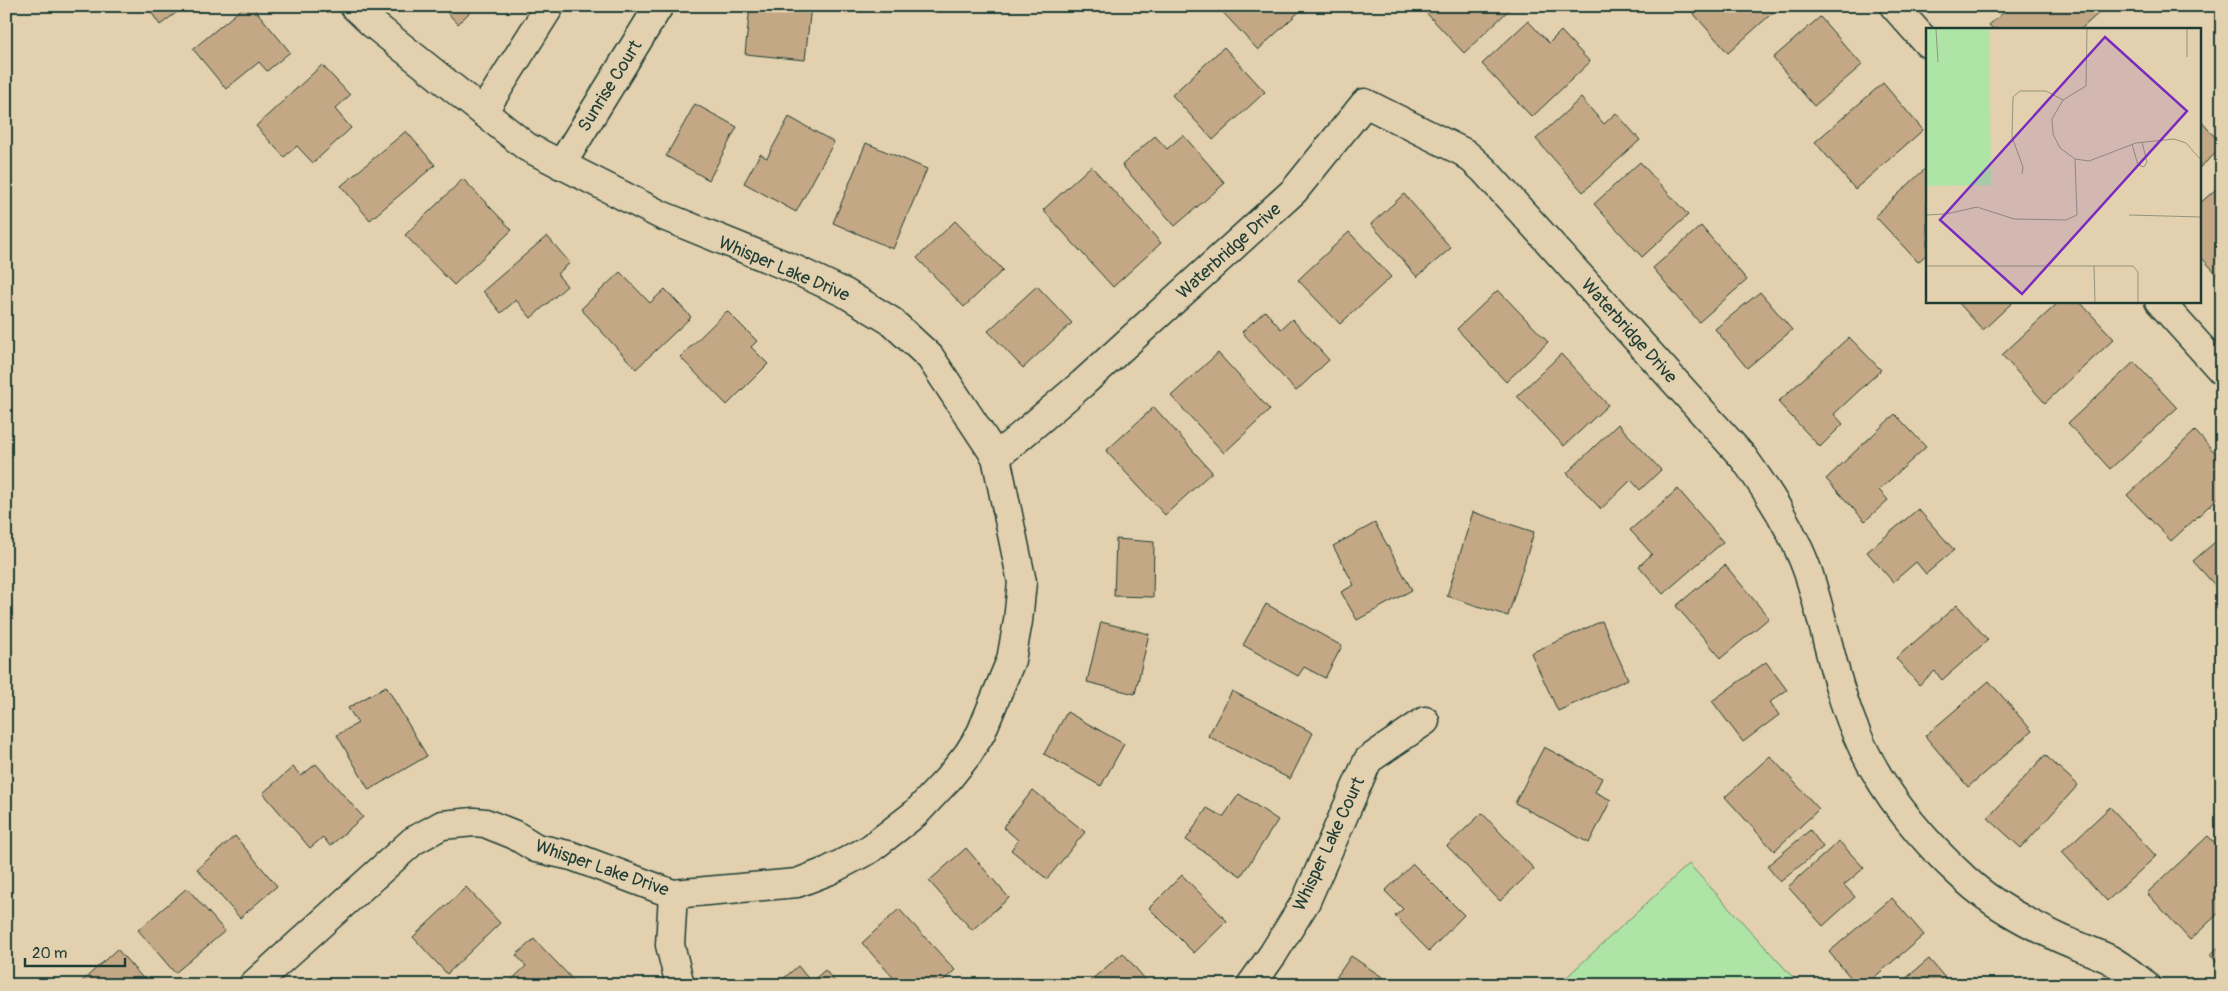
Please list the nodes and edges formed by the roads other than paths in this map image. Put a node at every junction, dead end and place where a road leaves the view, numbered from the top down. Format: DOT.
graph roads {
  1 [pos="354,6"];
  2 [pos="550,6"];
  3 [pos="659,6"];
  4 [pos="1894,6"];
  5 [pos="1926,43"];
  6 [pos="483,112"];
  7 [pos="561,165"];
  8 [pos="2159,302"];
  9 [pos="2222,372"];
  10 [pos="996,457"];
  11 [pos="1425,721"];
  12 [pos="673,894"];
  13 [pos="253,985"];
  14 [pos="680,985"];
  15 [pos="1250,985"];
  16 [pos="2146,985"];
  1 -- 6 [label="street, Whisper Lake Drive"];
  2 -- 6 [label="street"];
  3 -- 7 [label="street, Sunrise Court"];
  4 -- 5 [label="street"];
  6 -- 7 [label="street, Whisper Lake Drive"];
  7 -- 10 [label="street, Whisper Lake Drive"];
  8 -- 9 [label="street"];
  10 -- 12 [label="street, Whisper Lake Drive"];
  10 -- 16 [label="street, Waterbridge Drive"];
  11 -- 15 [label="street, Whisper Lake Court"];
  12 -- 13 [label="street, Whisper Lake Drive"];
  12 -- 14 [label="street"];
}
